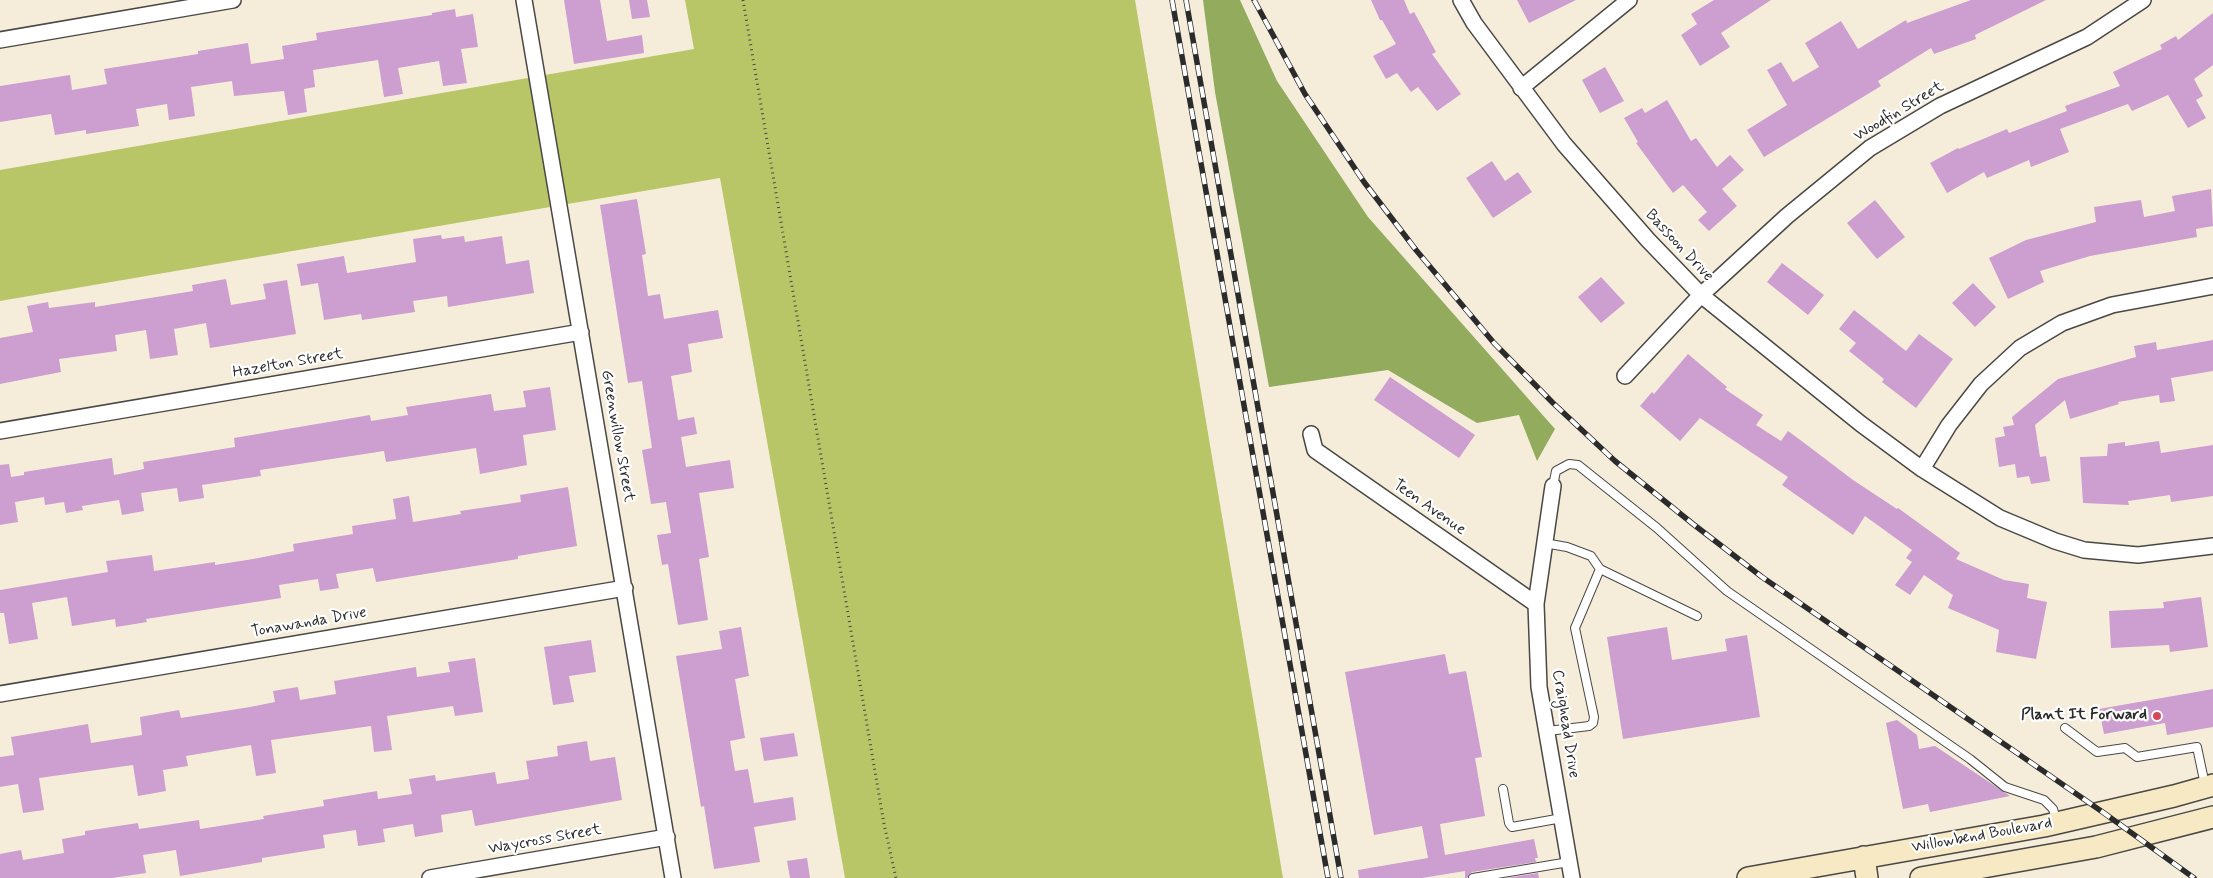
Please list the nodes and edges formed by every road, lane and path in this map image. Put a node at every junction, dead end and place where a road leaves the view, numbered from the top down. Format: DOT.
graph roads {
  1 [pos="233,0"];
  2 [pos="524,0"];
  3 [pos="743,0"];
  4 [pos="1461,0"];
  5 [pos="1629,0"];
  6 [pos="2144,0"];
  7 [pos="0,40"];
  8 [pos="1521,88"];
  9 [pos="2213,286"];
  10 [pos="1701,296"];
  11 [pos="581,332"];
  12 [pos="1625,376"];
  13 [pos="0,431"];
  14 [pos="1311,434"];
  15 [pos="1922,468"];
  16 [pos="1553,486"];
  17 [pos="1544,543"];
  18 [pos="2213,546"];
  19 [pos="1600,569"];
  20 [pos="624,588"];
  21 [pos="1536,604"];
  22 [pos="1697,616"];
  23 [pos="0,694"];
  24 [pos="2065,728"];
  25 [pos="1548,731"];
  26 [pos="2209,786"];
  27 [pos="1503,790"];
  28 [pos="2174,796"];
  29 [pos="2213,817"];
  30 [pos="1562,818"];
  31 [pos="2057,823"];
  32 [pos="2180,827"];
  33 [pos="667,837"];
  34 [pos="1569,862"];
  35 [pos="1865,868"];
  36 [pos="430,878"];
  37 [pos="674,878"];
  38 [pos="896,878"];
  39 [pos="1473,878"];
  40 [pos="1572,878"];
  41 [pos="1748,878"];
  42 [pos="1921,878"];
  1 -- 7 [label="street"];
  2 -- 11 [label="street, Greenwillow Street"];
  3 -- 38 [label="path"];
  4 -- 8 [label="street, Bassoon Drive"];
  5 -- 8 [label="street"];
  6 -- 10 [label="street, Woodfin Street"];
  8 -- 10 [label="street, Bassoon Drive"];
  9 -- 15 [label="street"];
  10 -- 12 [label="street"];
  10 -- 15 [label="street, Bassoon Drive"];
  11 -- 13 [label="street, Hazelton Street"];
  11 -- 20 [label="street, Greenwillow Street"];
  14 -- 21 [label="street, Teen Avenue"];
  15 -- 18 [label="street, Bassoon Drive"];
  16 -- 17 [label="street, Craighead Drive"];
  16 -- 31 [label="lane"];
  17 -- 19 [label="lane"];
  17 -- 21 [label="street, Craighead Drive"];
  19 -- 22 [label="lane"];
  19 -- 25 [label="lane"];
  20 -- 23 [label="street, Tonawanda Drive"];
  20 -- 33 [label="street, Greenwillow Street"];
  21 -- 25 [label="street, Craighead Drive"];
  24 -- 26 [label="lane"];
  25 -- 30 [label="street, Craighead Drive"];
  26 -- 28 [label="main road, Willowbend Boulevard"];
  27 -- 30 [label="lane"];
  28 -- 31 [label="main road, Willowbend Boulevard"];
  28 -- 32 [label="main road"];
  29 -- 32 [label="main road, Willowbend Boulevard"];
  30 -- 34 [label="street, Craighead Drive"];
  31 -- 35 [label="main road, Willowbend Boulevard"];
  32 -- 42 [label="main road, Willowbend Boulevard"];
  33 -- 36 [label="street, Waycross Street"];
  33 -- 37 [label="street, Greenwillow Street"];
  34 -- 39 [label="lane"];
  34 -- 40 [label="street, Craighead Drive"];
  35 -- 41 [label="main road, Willowbend Boulevard"];
}
